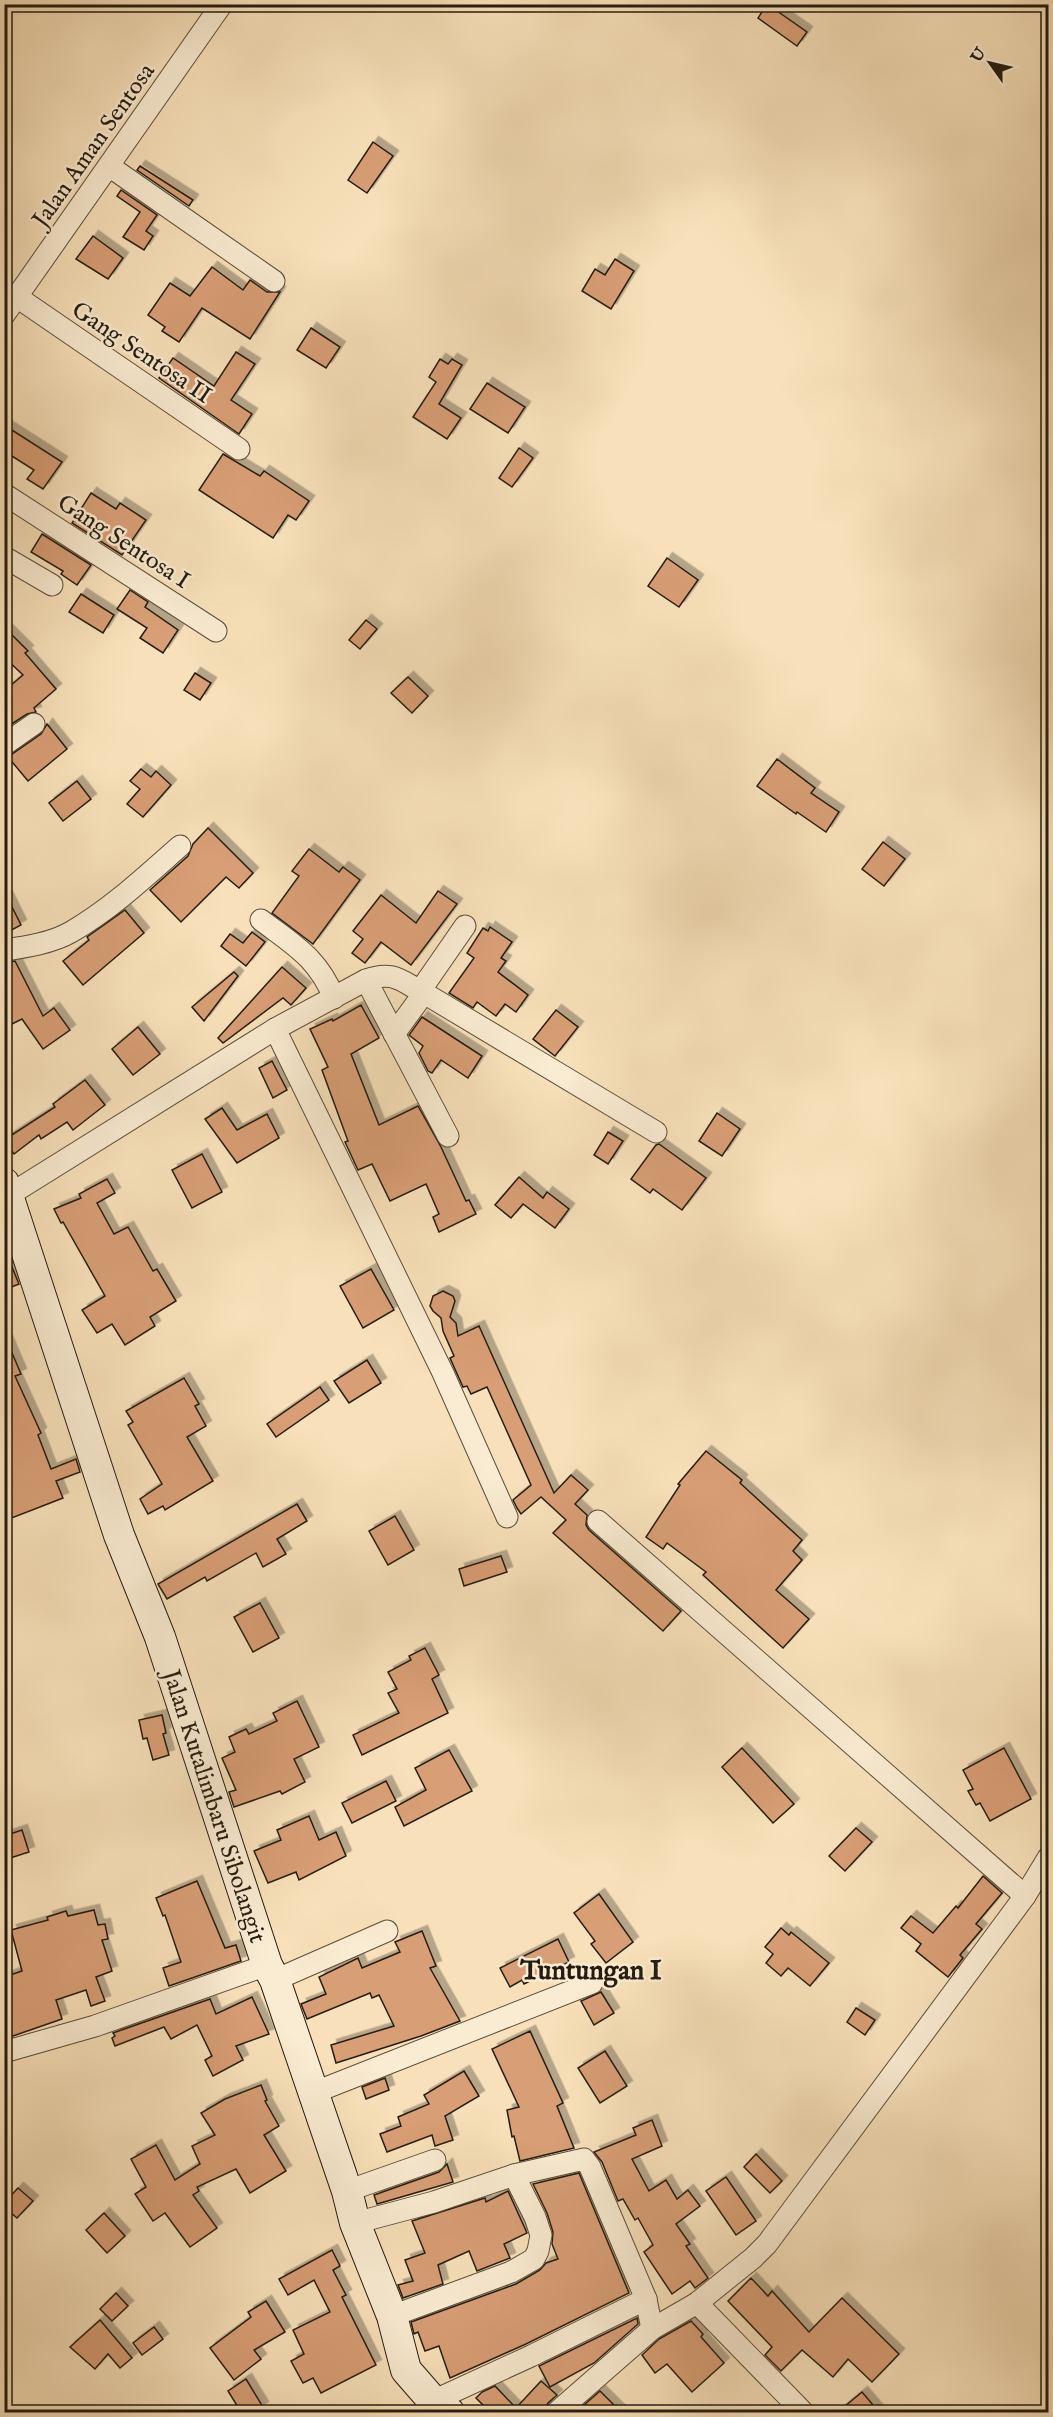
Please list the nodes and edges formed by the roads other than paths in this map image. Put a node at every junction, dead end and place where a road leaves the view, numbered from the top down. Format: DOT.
graph roads {
  1 [pos="222,4"];
  2 [pos="109,166"];
  3 [pos="274,281"];
  4 [pos="17,297"];
  5 [pos="4,315"];
  6 [pos="239,449"];
  7 [pos="4,494"];
  8 [pos="4,557"];
  9 [pos="52,585"];
  10 [pos="216,631"];
  11 [pos="34,724"];
  12 [pos="4,744"];
  13 [pos="180,846"];
  14 [pos="261,920"];
  15 [pos="465,926"];
  16 [pos="4,950"];
  17 [pos="366,980"];
  18 [pos="422,992"];
  19 [pos="334,998"];
  20 [pos="275,1029"];
  21 [pos="394,1034"];
  22 [pos="656,1132"];
  23 [pos="448,1136"];
  24 [pos="7,1189"];
  25 [pos="507,1517"];
  26 [pos="598,1521"];
  27 [pos="1048,1858"];
  28 [pos="1025,1896"];
  29 [pos="387,1931"];
  30 [pos="271,1973"];
  31 [pos="592,1983"];
  32 [pos="4,2052"];
  33 [pos="313,2093"];
  34 [pos="435,2160"];
  35 [pos="514,2175"];
  36 [pos="347,2191"];
  37 [pos="355,2223"];
  38 [pos="646,2299"];
  39 [pos="697,2303"];
  40 [pos="392,2316"];
  41 [pos="652,2329"];
  42 [pos="435,2409"];
  43 [pos="557,2412"];
  44 [pos="803,2412"];
  1 -- 2 [label="street, Jalan Aman Sentosa"];
  2 -- 3 [label="street"];
  2 -- 4 [label="street, Jalan Aman Sentosa"];
  4 -- 5 [label="street, Jalan Aman Sentosa"];
  4 -- 6 [label="street, Gang Sentosa II"];
  7 -- 10 [label="street, Gang Sentosa I"];
  8 -- 9 [label="street"];
  11 -- 12 [label="street"];
  13 -- 16 [label="street"];
  14 -- 19 [label="street"];
  15 -- 18 [label="street"];
  17 -- 18 [label="street"];
  17 -- 19 [label="street"];
  17 -- 21 [label="street"];
  18 -- 21 [label="street"];
  18 -- 22 [label="street"];
  19 -- 20 [label="street"];
  20 -- 24 [label="street"];
  20 -- 25 [label="street"];
  21 -- 23 [label="street"];
  24 -- 30 [label="street, Jalan Kutalimbaru Sibolangit"];
  26 -- 28 [label="street"];
  27 -- 28 [label="street"];
  28 -- 39 [label="street"];
  29 -- 30 [label="street"];
  30 -- 32 [label="street"];
  30 -- 33 [label="street, Jalan Kutalimbaru Sibolangit"];
  31 -- 33 [label="street"];
  33 -- 36 [label="street, Jalan Kutalimbaru Sibolangit"];
  34 -- 36 [label="street"];
  35 -- 37 [label="street"];
  35 -- 38 [label="street"];
  35 -- 40 [label="street"];
  36 -- 37 [label="street, Jalan Kutalimbaru Sibolangit"];
  37 -- 40 [label="street, Jalan Kutalimbaru Sibolangit"];
  38 -- 41 [label="street"];
  38 -- 42 [label="street"];
  39 -- 41 [label="street"];
  39 -- 44 [label="street"];
  40 -- 42 [label="street, Jalan Kutalimbaru Sibolangit"];
  41 -- 43 [label="street"];
}
